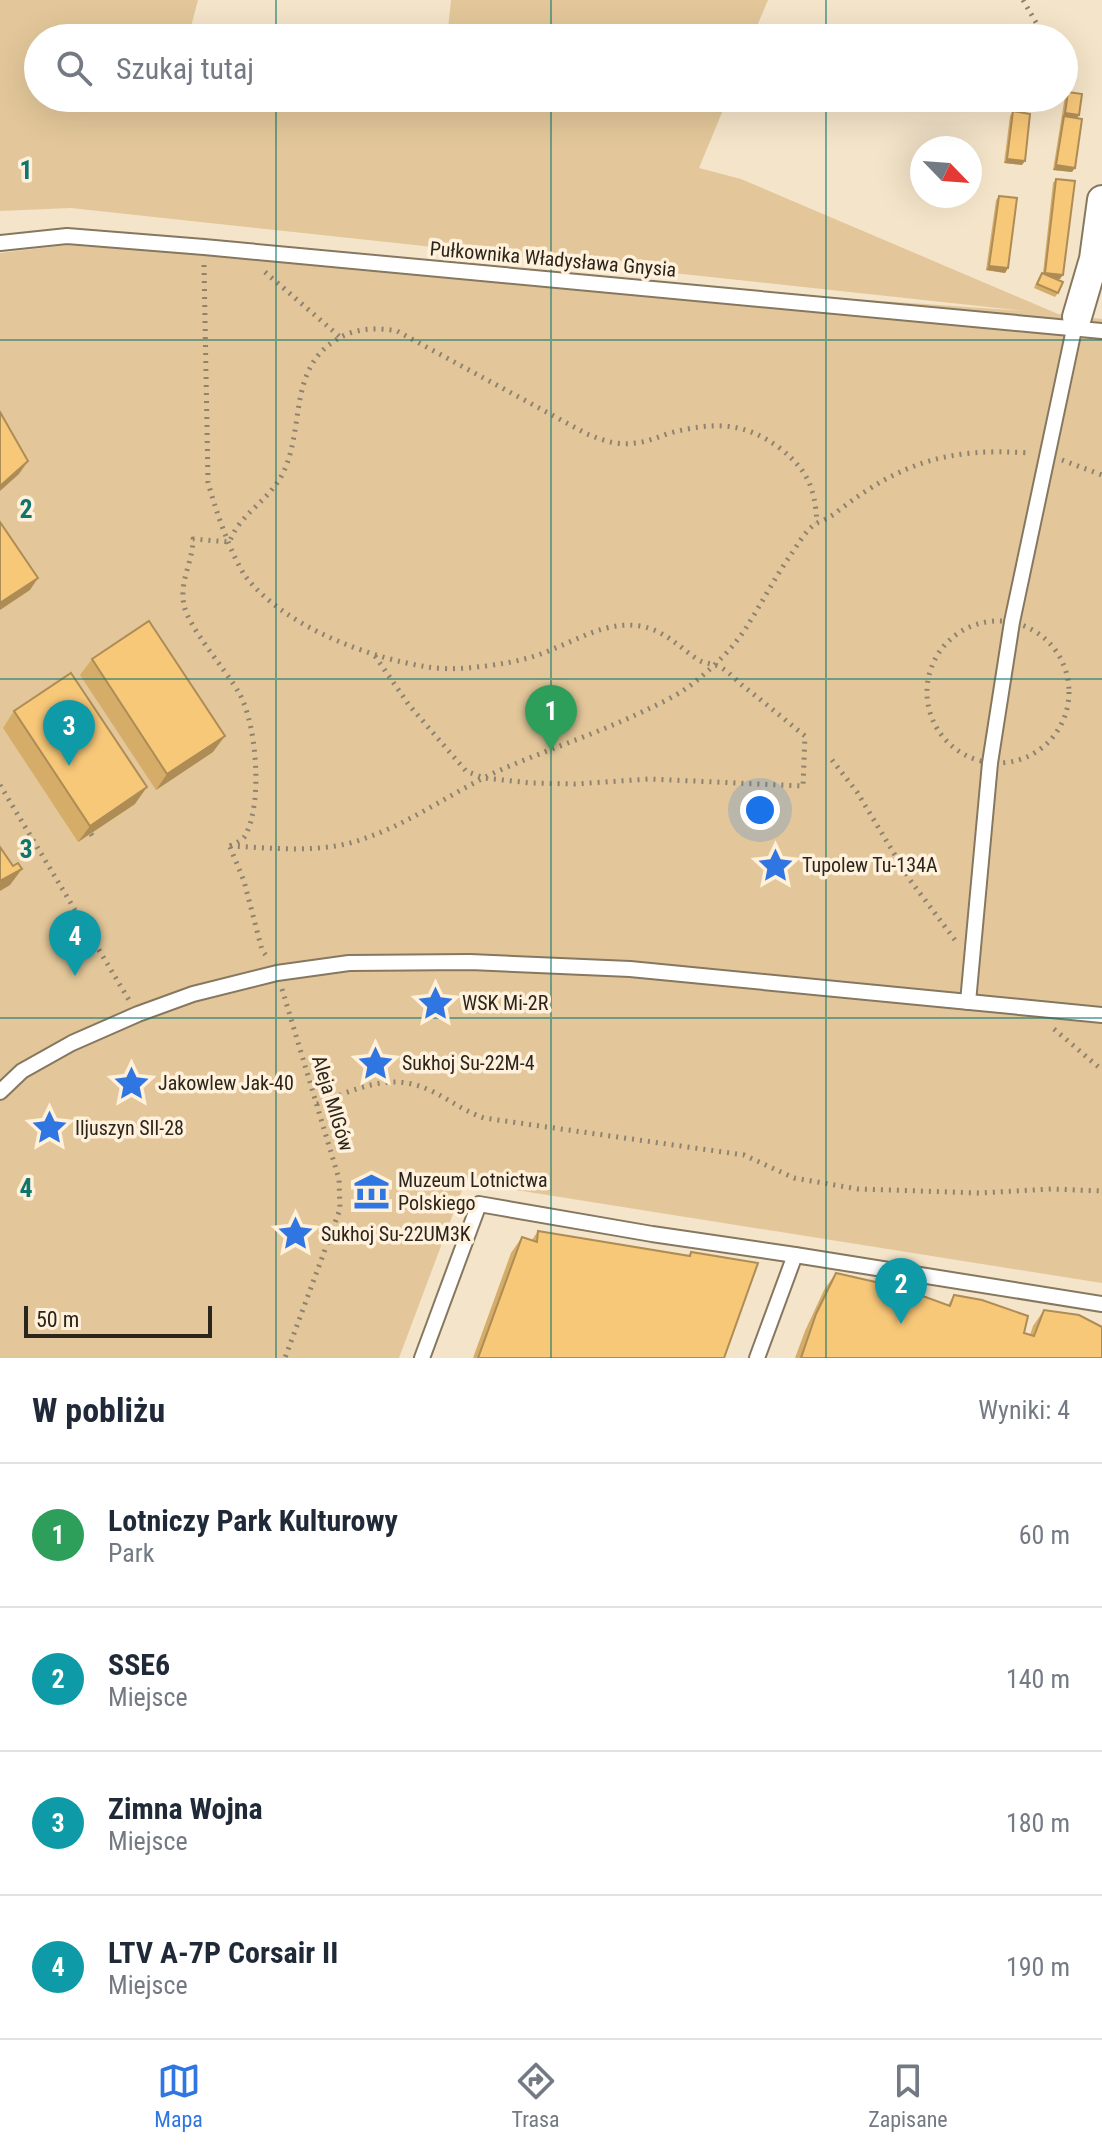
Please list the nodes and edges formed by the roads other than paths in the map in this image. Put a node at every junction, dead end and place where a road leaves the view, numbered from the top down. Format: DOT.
graph roads {
  1 [pos="1102,200"];
  2 [pos="0,243"];
  3 [pos="1075,323"];
  4 [pos="1102,331"];
  5 [pos="968,1002"];
  6 [pos="1102,1015"];
  7 [pos="0,1092"];
  8 [pos="795,1255"];
  9 [pos="1102,1304"];
  10 [pos="422,1358"];
  11 [pos="757,1358"];
  1 -- 3 [label="street"];
  2 -- 3 [label="lane, Pułkownika Władysława Gnysia"];
  3 -- 4 [label="lane, Pułkownika Władysława Gnysia"];
  3 -- 5 [label="lane"];
  5 -- 6 [label="lane"];
  5 -- 7 [label="lane"];
  8 -- 9 [label="lane"];
  8 -- 10 [label="lane"];
  8 -- 11 [label="lane"];
}
